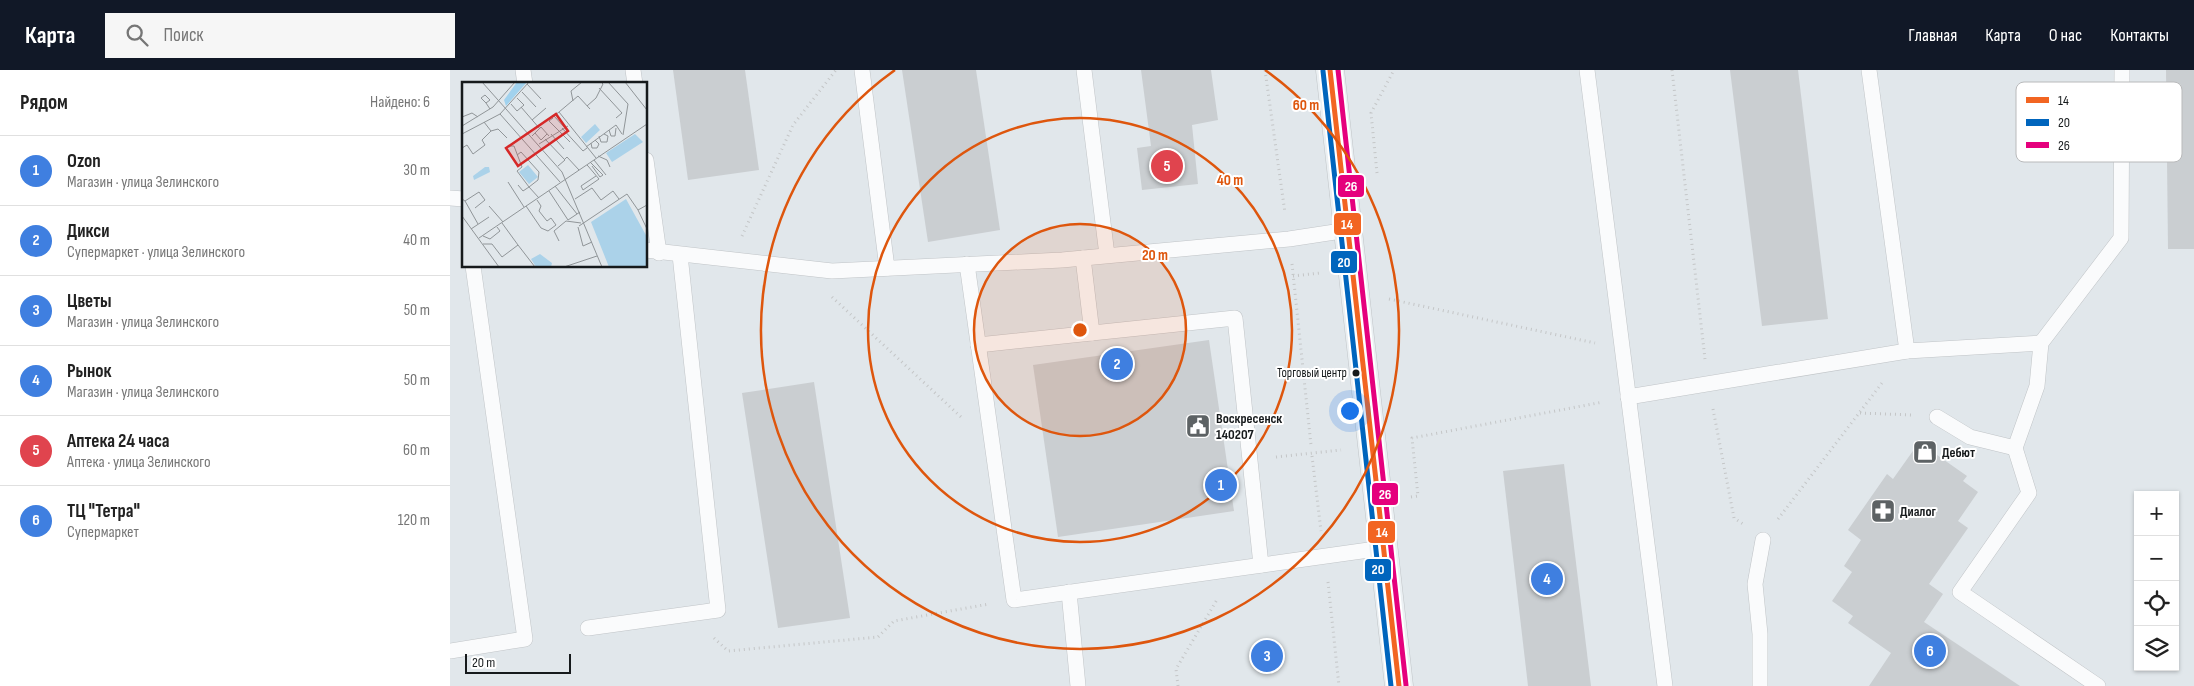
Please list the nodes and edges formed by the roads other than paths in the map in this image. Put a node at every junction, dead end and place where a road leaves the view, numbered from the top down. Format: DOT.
graph roads {
  1 [pos="862,70"];
  2 [pos="1084,70"];
  3 [pos="1330,70"];
  4 [pos="1587,70"];
  5 [pos="1869,70"];
  6 [pos="2121,162"];
  7 [pos="648,186"];
  8 [pos="1348,230"];
  9 [pos="653,251"];
  10 [pos="680,254"];
  11 [pos="1107,255"];
  12 [pos="1084,258"];
  13 [pos="967,264"];
  14 [pos="473,268"];
  15 [pos="887,268"];
  16 [pos="1092,333"];
  17 [pos="2040,343"];
  18 [pos="978,345"];
  19 [pos="1907,351"];
  20 [pos="1628,397"];
  21 [pos="1937,417"];
  22 [pos="2015,448"];
  23 [pos="1763,540"];
  24 [pos="1383,548"];
  25 [pos="1262,565"];
  26 [pos="1068,592"];
  27 [pos="588,628"];
  28 [pos="450,651"];
  29 [pos="1078,686"];
  30 [pos="1400,686"];
  31 [pos="1665,686"];
  32 [pos="1760,686"];
  33 [pos="2098,686"];
  1 -- 15 [label="lane"];
  2 -- 11 [label="lane"];
  3 -- 8 [label="street"];
  4 -- 20 [label="lane"];
  5 -- 19 [label="lane"];
  6 -- 17 [label="lane"];
  7 -- 9 [label="lane"];
  8 -- 11 [label="lane"];
  8 -- 24 [label="street"];
  9 -- 10 [label="lane"];
  10 -- 15 [label="lane"];
  10 -- 27 [label="lane"];
  11 -- 12 [label="lane"];
  12 -- 13 [label="lane"];
  12 -- 16 [label="lane"];
  13 -- 15 [label="lane"];
  13 -- 18 [label="lane"];
  14 -- 28 [label="lane"];
  16 -- 18 [label="lane"];
  16 -- 25 [label="lane"];
  17 -- 19 [label="lane"];
  17 -- 22 [label="lane"];
  18 -- 26 [label="lane"];
  19 -- 20 [label="lane"];
  20 -- 31 [label="lane"];
  21 -- 22 [label="lane"];
  22 -- 33 [label="lane"];
  23 -- 32 [label="lane"];
  24 -- 25 [label="lane"];
  24 -- 30 [label="street"];
  25 -- 26 [label="lane"];
  26 -- 29 [label="lane"];
}
